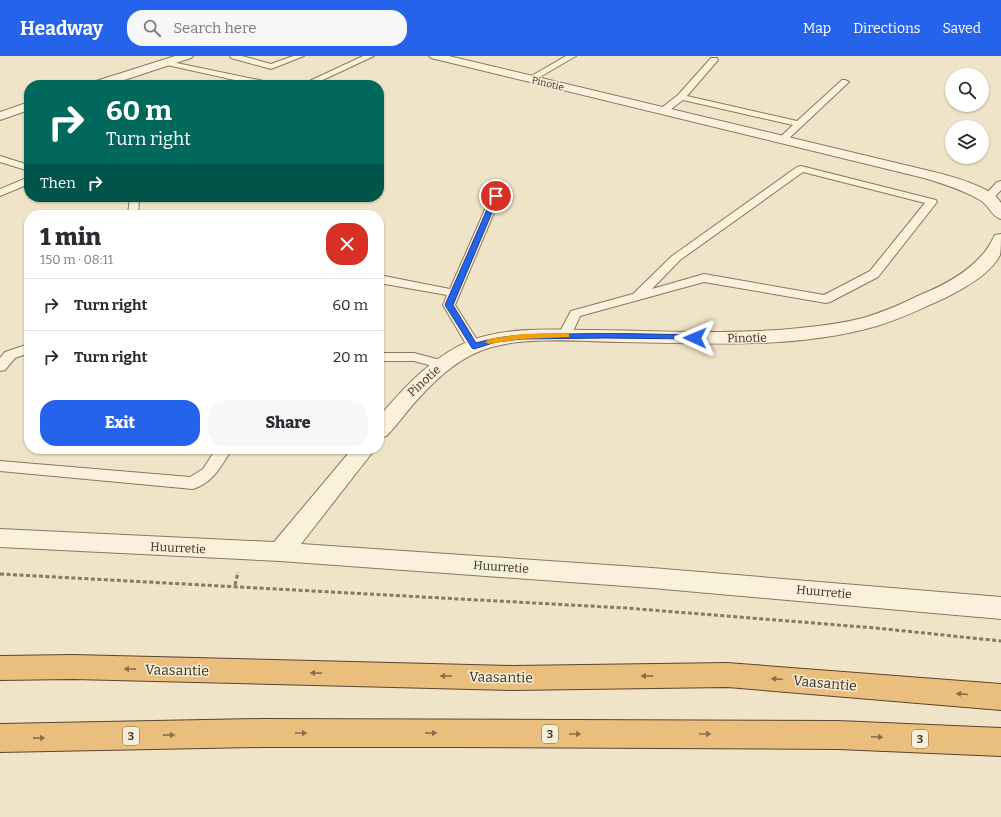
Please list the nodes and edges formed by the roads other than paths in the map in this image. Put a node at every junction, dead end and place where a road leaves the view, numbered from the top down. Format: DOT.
graph roads {
  1 [pos="187,56"];
  2 [pos="234,56"];
  3 [pos="300,56"];
  4 [pos="370,56"];
  5 [pos="435,56"];
  6 [pos="572,56"];
  7 [pos="714,60"];
  8 [pos="167,63"];
  9 [pos="530,79"];
  10 [pos="113,80"];
  11 [pos="245,80"];
  12 [pos="316,80"];
  13 [pos="845,82"];
  14 [pos="681,97"];
  15 [pos="24,108"];
  16 [pos="663,111"];
  17 [pos="0,116"];
  18 [pos="799,124"];
  19 [pos="782,140"];
  20 [pos="0,159"];
  21 [pos="24,166"];
  22 [pos="24,182"];
  23 [pos="1001,184"];
  24 [pos="0,193"];
  25 [pos="496,196"];
  26 [pos="988,198"];
  27 [pos="1001,214"];
  28 [pos="1001,239"];
  29 [pos="384,280"];
  30 [pos="454,293"];
  31 [pos="637,297"];
  32 [pos="564,335"];
  33 [pos="474,346"];
  34 [pos="24,350"];
  35 [pos="384,357"];
  36 [pos="442,365"];
  37 [pos="0,367"];
  38 [pos="384,425"];
  39 [pos="221,454"];
  40 [pos="360,454"];
  41 [pos="0,466"];
  42 [pos="0,538"];
  43 [pos="280,552"];
  44 [pos="1001,608"];
  45 [pos="0,668"];
  46 [pos="1001,697"];
  47 [pos="0,738"];
  48 [pos="1001,742"];
  1 -- 8 [label="street"];
  2 -- 3 [label="lane"];
  4 -- 12 [label="lane"];
  5 -- 9 [label="street, Pinotie"];
  6 -- 9 [label="lane"];
  7 -- 14 [label="lane"];
  8 -- 10 [label="street"];
  8 -- 11 [label="lane"];
  9 -- 16 [label="street, Pinotie"];
  13 -- 18 [label="lane"];
  14 -- 16 [label="lane"];
  14 -- 18 [label="lane"];
  15 -- 17 [label="street"];
  16 -- 19 [label="street, Pinotie"];
  18 -- 19 [label="lane"];
  19 -- 26 [label="street, Pinotie"];
  20 -- 21 [label="lane"];
  22 -- 24 [label="lane"];
  23 -- 26 [label="lane"];
  25 -- 30 [label="lane"];
  26 -- 27 [label="street, Pinotie"];
  28 -- 32 [label="street, Pinotie"];
  29 -- 30 [label="lane"];
  30 -- 33 [label="lane"];
  31 -- 31 [label="lane"];
  31 -- 32 [label="lane"];
  32 -- 33 [label="street, Pinotie"];
  33 -- 36 [label="street, Pinotie"];
  34 -- 37 [label="lane"];
  35 -- 36 [label="lane"];
  36 -- 38 [label="street, Pinotie"];
  39 -- 41 [label="lane"];
  40 -- 43 [label="street"];
  42 -- 43 [label="street, Huurretie"];
  43 -- 44 [label="street, Huurretie"];
  46 -- 45 [label="highway, Vaasantie, one-way"];
  47 -- 48 [label="highway, 3, one-way"];
}
